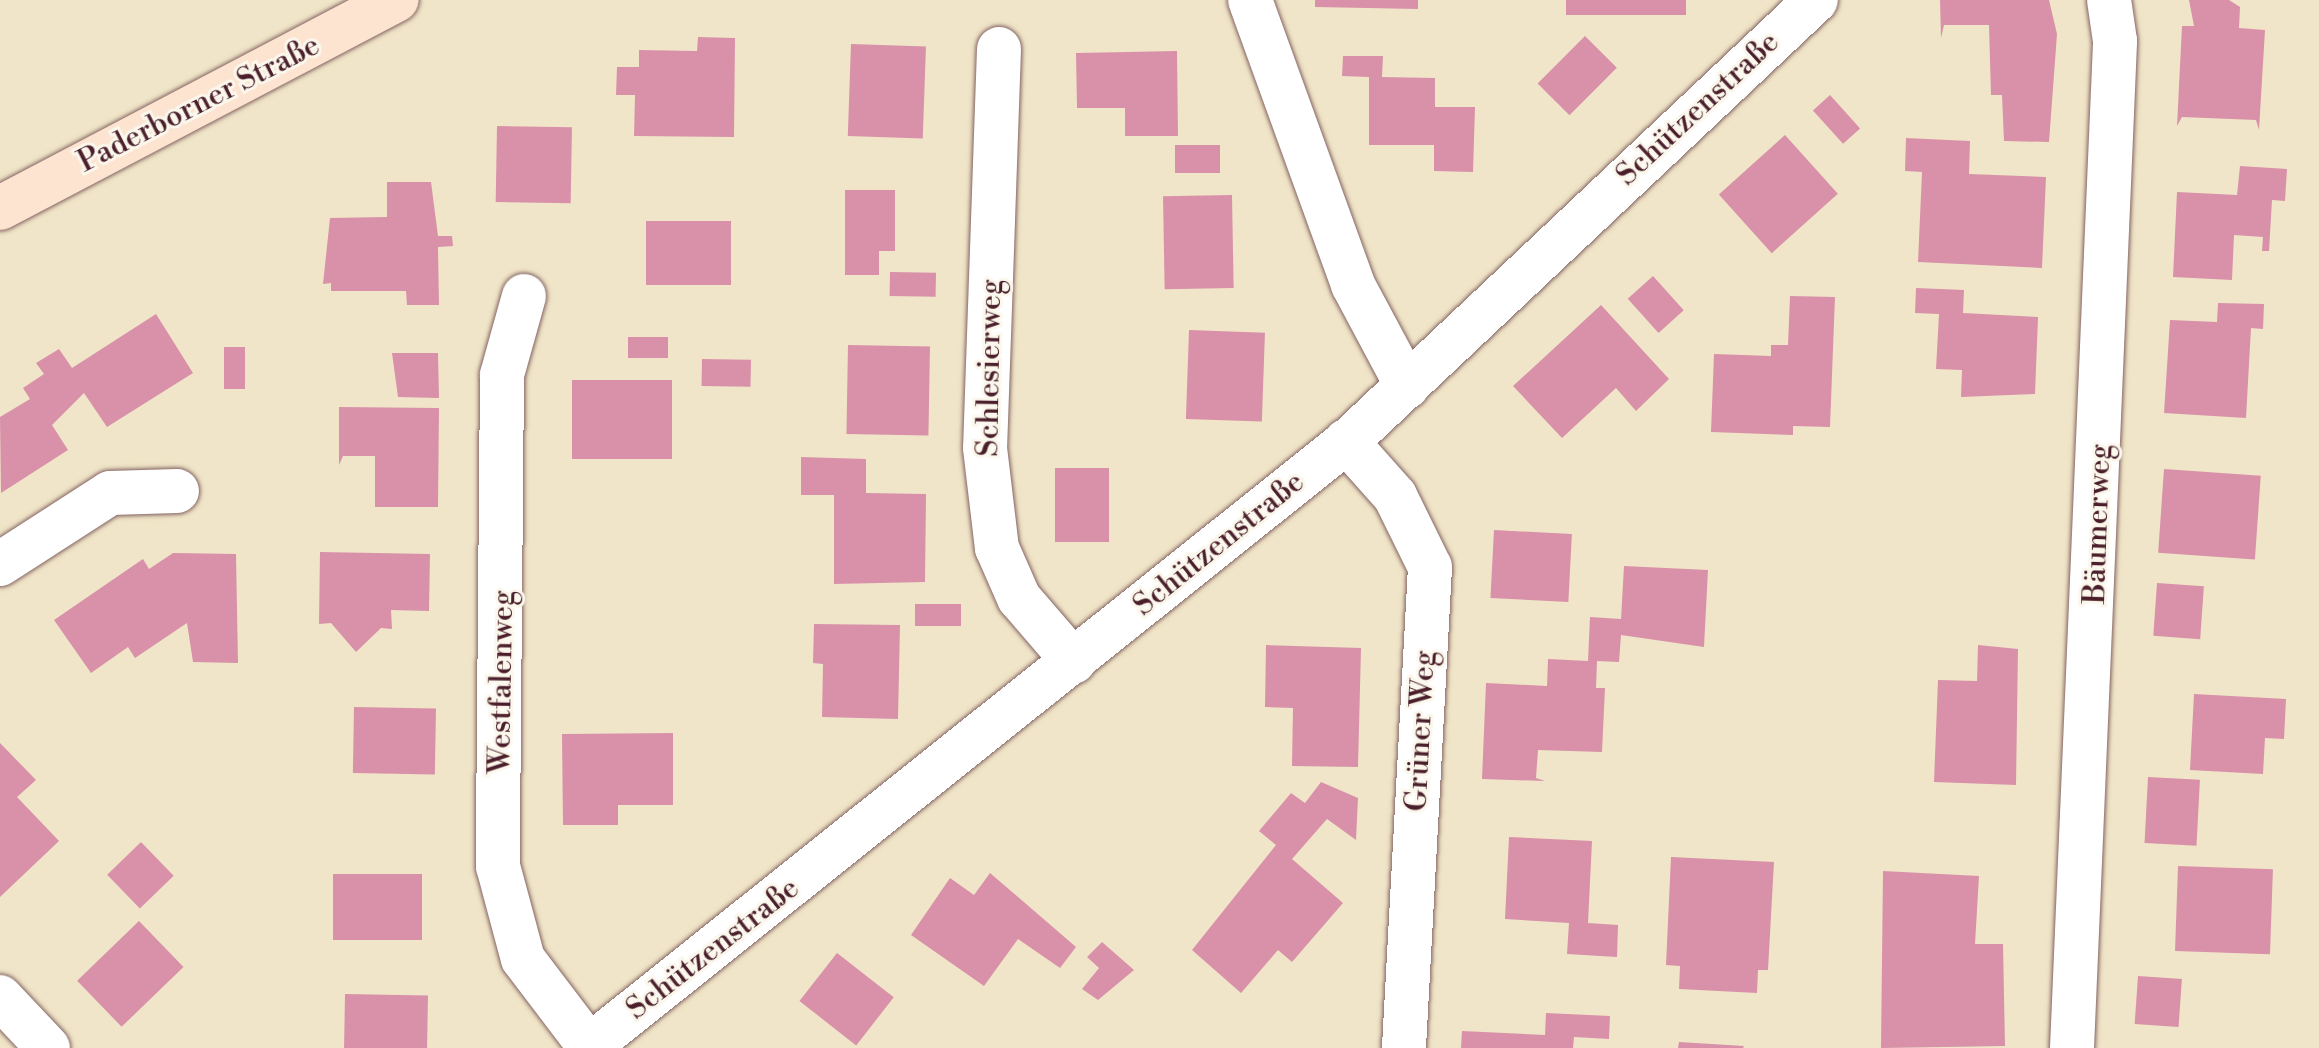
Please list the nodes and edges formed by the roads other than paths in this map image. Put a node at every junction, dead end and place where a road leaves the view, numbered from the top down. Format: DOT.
graph roads {
  1 [pos="397,0"];
  2 [pos="1250,0"];
  3 [pos="1816,0"];
  4 [pos="2109,0"];
  5 [pos="999,49"];
  6 [pos="0,208"];
  7 [pos="524,296"];
  8 [pos="1407,386"];
  9 [pos="1346,441"];
  10 [pos="177,491"];
  11 [pos="0,564"];
  12 [pos="1074,662"];
  13 [pos="0,997"];
  14 [pos="588,1047"];
  15 [pos="48,1048"];
  16 [pos="1404,1048"];
  17 [pos="2072,1048"];
  1 -- 6 [label="main road, Paderborner Straße"];
  2 -- 8 [label="street"];
  3 -- 8 [label="street, Schützenstraße"];
  4 -- 17 [label="street, Bäumerweg"];
  5 -- 12 [label="street, Schlesierweg"];
  7 -- 14 [label="street, Westfalenweg"];
  8 -- 9 [label="street, Schützenstraße"];
  9 -- 12 [label="street, Schützenstraße"];
  9 -- 16 [label="street, Grüner Weg"];
  10 -- 11 [label="street"];
  12 -- 14 [label="street, Schützenstraße"];
  13 -- 15 [label="street"];
}
